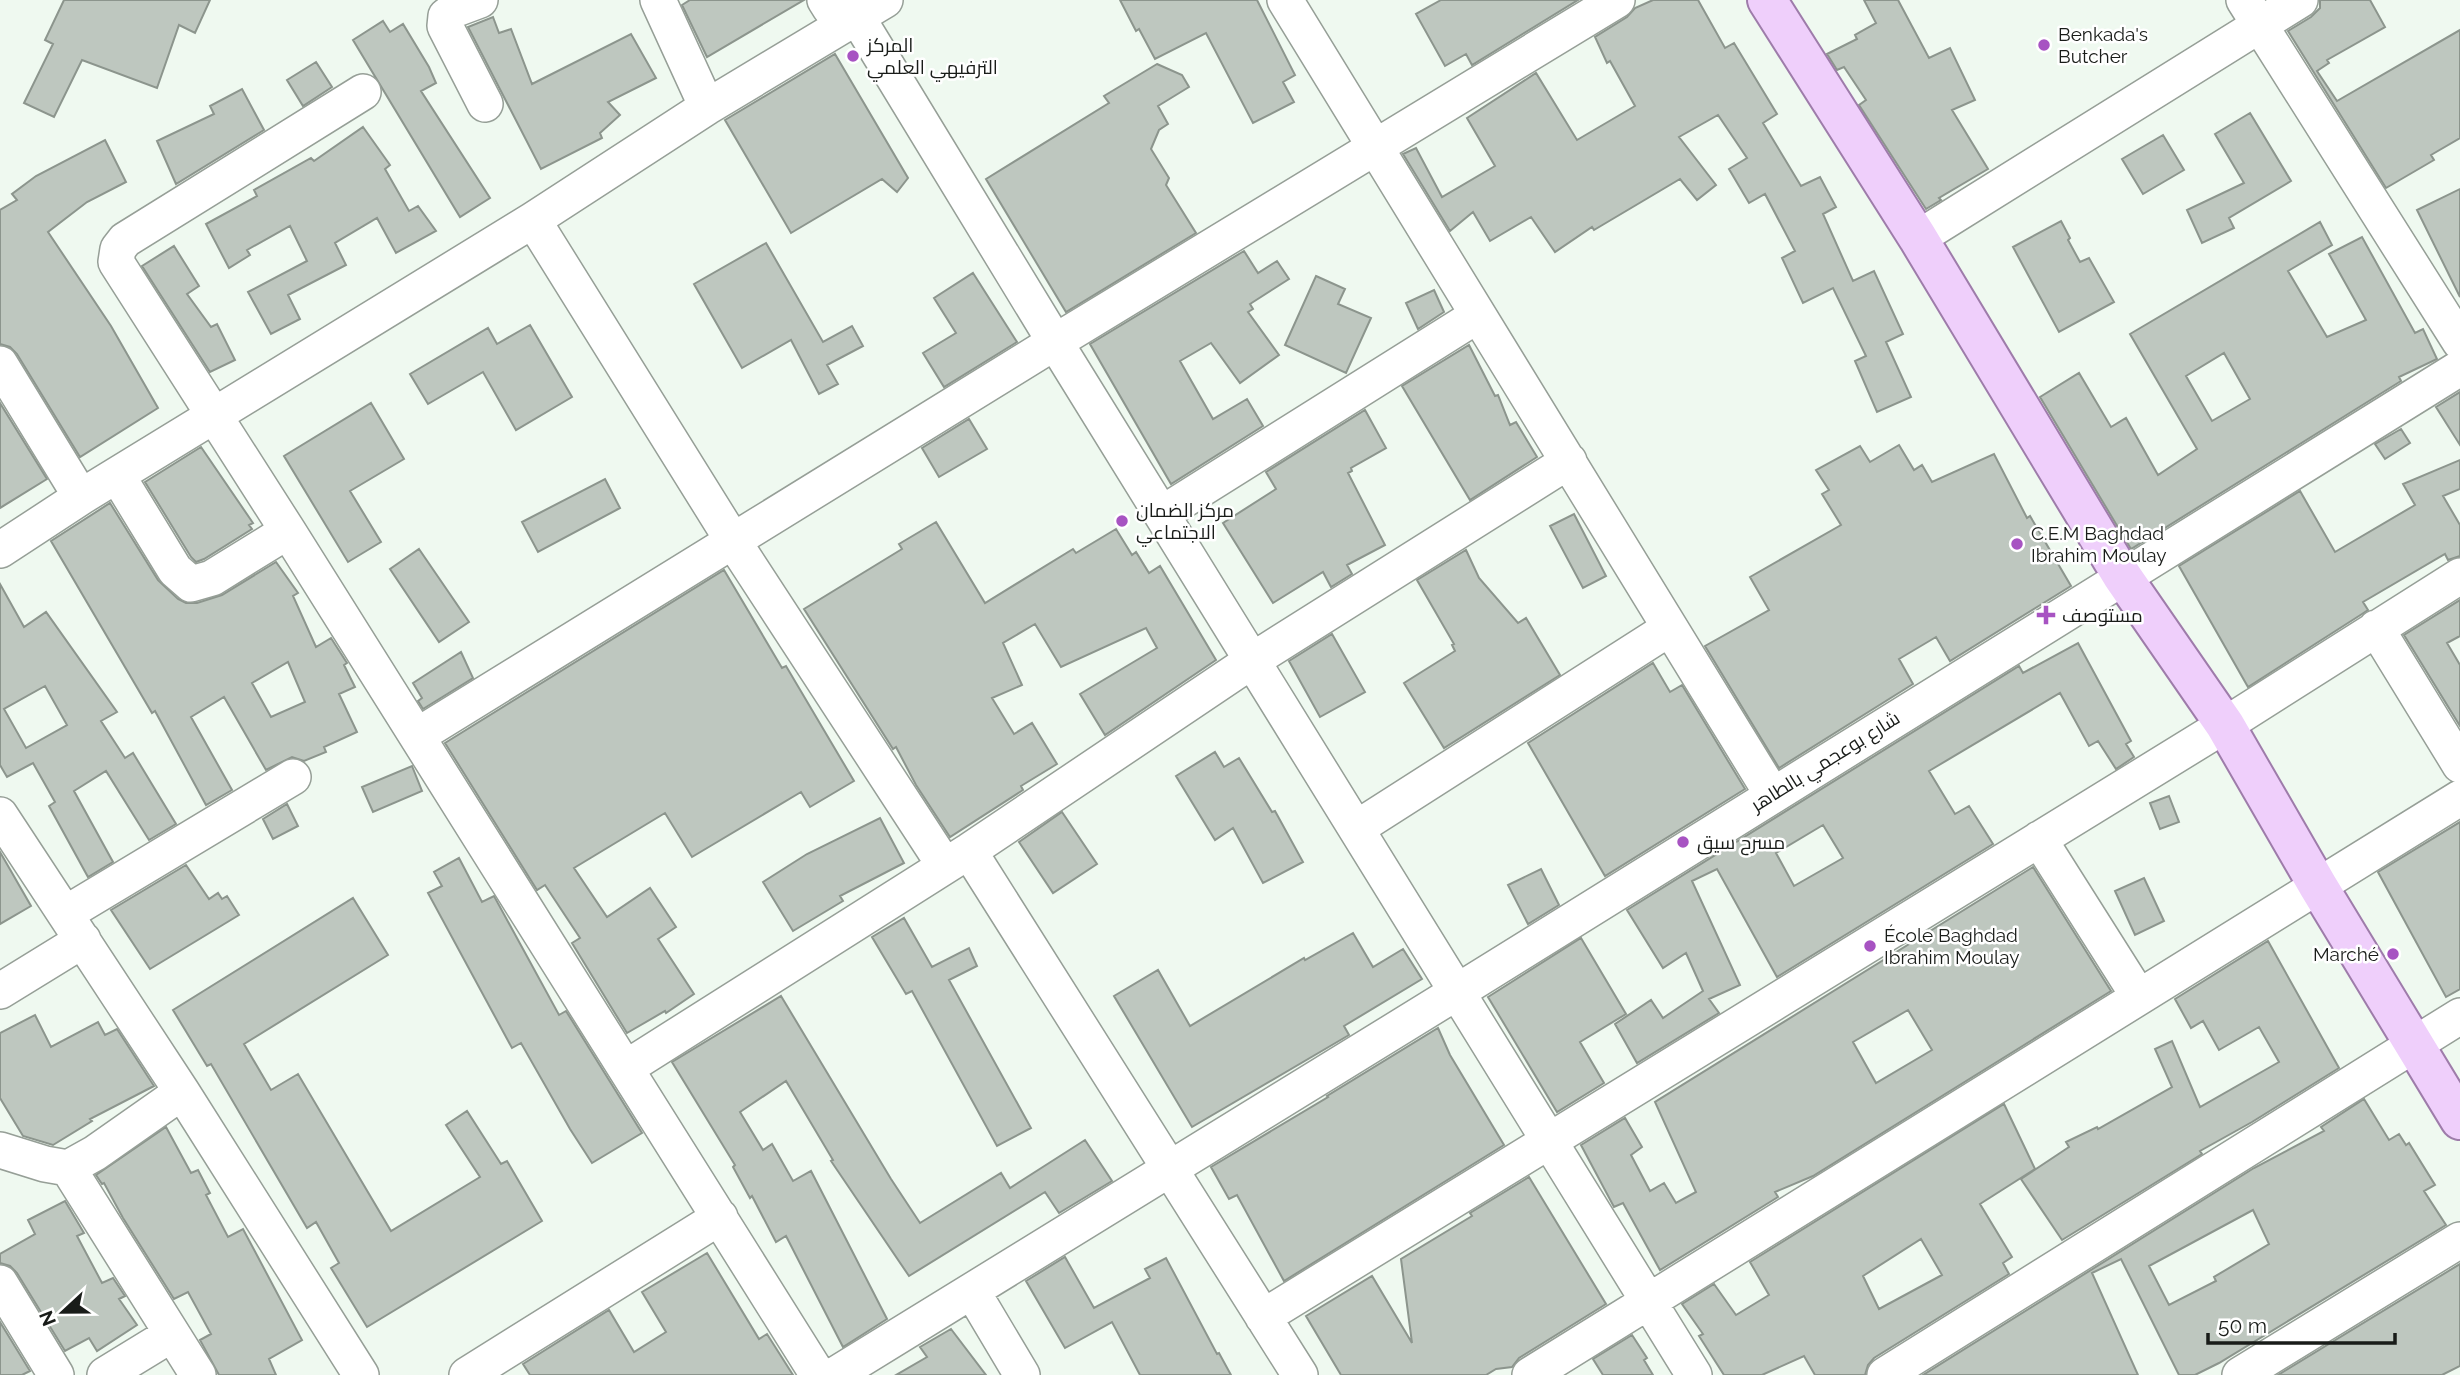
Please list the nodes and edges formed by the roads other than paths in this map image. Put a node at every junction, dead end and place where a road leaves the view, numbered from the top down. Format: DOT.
graph roads {
  1 [pos="480,0"];
  2 [pos="658,0"];
  3 [pos="825,0"];
  4 [pos="1285,0"];
  5 [pos="1617,0"];
  6 [pos="1767,0"];
  7 [pos="2300,0"];
  8 [pos="865,6"];
  9 [pos="2251,12"];
  10 [pos="363,92"];
  11 [pos="485,104"];
  12 [pos="707,107"];
  13 [pos="1375,147"];
  14 [pos="533,220"];
  15 [pos="1918,238"];
  16 [pos="1478,316"];
  17 [pos="1055,342"];
  18 [pos="2460,342"];
  19 [pos="0,364"];
  20 [pos="2460,368"];
  21 [pos="213,416"];
  22 [pos="1569,461"];
  23 [pos="117,475"];
  24 [pos="81,497"];
  25 [pos="1163,513"];
  26 [pos="288,531"];
  27 [pos="733,541"];
  28 [pos="0,550"];
  29 [pos="2122,576"];
  30 [pos="2460,576"];
  31 [pos="1670,628"];
  32 [pos="2376,628"];
  33 [pos="1253,660"];
  34 [pos="2225,725"];
  35 [pos="417,736"];
  36 [pos="2460,765"];
  37 [pos="293,777"];
  38 [pos="1772,794"];
  39 [pos="2460,798"];
  40 [pos="0,815"];
  41 [pos="1357,828"];
  42 [pos="2039,839"];
  43 [pos="957,858"];
  44 [pos="2318,886"];
  45 [pos="74,927"];
  46 [pos="0,991"];
  47 [pos="1457,992"];
  48 [pos="2139,998"];
  49 [pos="2460,1016"];
  50 [pos="2413,1044"];
  51 [pos="626,1068"];
  52 [pos="182,1093"];
  53 [pos="2460,1120"];
  54 [pos="1548,1139"];
  55 [pos="0,1150"];
  56 [pos="68,1168"];
  57 [pos="1168,1168"];
  58 [pos="720,1217"];
  59 [pos="2460,1240"];
  60 [pos="0,1283"];
  61 [pos="972,1291"];
  62 [pos="1650,1303"];
  63 [pos="1263,1317"];
  64 [pos="172,1334"];
  65 [pos="56,1375"];
  66 [pos="105,1375"];
  67 [pos="198,1375"];
  68 [pos="361,1375"];
  69 [pos="467,1375"];
  70 [pos="818,1375"];
  71 [pos="835,1375"];
  72 [pos="1022,1375"];
  73 [pos="1300,1375"];
  74 [pos="1531,1375"];
  75 [pos="1694,1375"];
  76 [pos="1885,1375"];
  77 [pos="2240,1375"];
  1 -- 11 [label="street"];
  2 -- 12 [label="street"];
  3 -- 8 [label="street"];
  4 -- 13 [label="street"];
  5 -- 13 [label="street"];
  6 -- 15 [label="main road"];
  7 -- 9 [label="street"];
  8 -- 12 [label="street"];
  8 -- 17 [label="street"];
  9 -- 15 [label="street"];
  9 -- 18 [label="street"];
  10 -- 21 [label="street"];
  12 -- 14 [label="street"];
  13 -- 16 [label="street"];
  13 -- 17 [label="street"];
  14 -- 21 [label="street"];
  14 -- 27 [label="street"];
  15 -- 29 [label="main road"];
  16 -- 22 [label="street"];
  16 -- 25 [label="street"];
  17 -- 25 [label="street"];
  17 -- 27 [label="street"];
  19 -- 24 [label="street"];
  20 -- 29 [label="street, شارع بوعجمي بالطاهر"];
  21 -- 23 [label="street"];
  21 -- 26 [label="street"];
  22 -- 31 [label="street"];
  22 -- 33 [label="street"];
  23 -- 24 [label="street"];
  23 -- 26 [label="street"];
  24 -- 28 [label="street"];
  25 -- 33 [label="street"];
  26 -- 35 [label="street"];
  27 -- 35 [label="street"];
  27 -- 43 [label="street"];
  29 -- 34 [label="main road"];
  29 -- 38 [label="street, شارع بوعجمي بالطاهر"];
  30 -- 32 [label="street"];
  31 -- 38 [label="street"];
  31 -- 41 [label="street"];
  32 -- 34 [label="street"];
  32 -- 36 [label="street"];
  33 -- 41 [label="street"];
  33 -- 43 [label="street"];
  34 -- 42 [label="street"];
  34 -- 44 [label="main road"];
  35 -- 51 [label="street"];
  37 -- 45 [label="street"];
  38 -- 47 [label="street, شارع بوعجمي بالطاهر"];
  39 -- 44 [label="street"];
  40 -- 45 [label="street"];
  41 -- 47 [label="street"];
  42 -- 48 [label="street"];
  42 -- 54 [label="street"];
  43 -- 51 [label="street"];
  43 -- 57 [label="street"];
  44 -- 48 [label="street"];
  44 -- 50 [label="main road"];
  45 -- 46 [label="street"];
  45 -- 52 [label="street"];
  47 -- 54 [label="street"];
  47 -- 57 [label="street, شارع بوعجمي بالطاهر"];
  48 -- 62 [label="street"];
  49 -- 50 [label="street"];
  50 -- 53 [label="main road"];
  50 -- 76 [label="street"];
  51 -- 58 [label="street"];
  52 -- 56 [label="street"];
  52 -- 68 [label="street"];
  54 -- 62 [label="street"];
  54 -- 63 [label="street"];
  55 -- 56 [label="street"];
  56 -- 64 [label="street"];
  57 -- 61 [label="street, شارع بوعجمي بالطاهر"];
  57 -- 63 [label="street"];
  58 -- 69 [label="street"];
  58 -- 70 [label="street"];
  59 -- 77 [label="street"];
  60 -- 65 [label="street"];
  61 -- 71 [label="street, شارع بوعجمي بالطاهر"];
  61 -- 72 [label="street"];
  62 -- 74 [label="street"];
  62 -- 75 [label="street"];
  63 -- 73 [label="street"];
  64 -- 66 [label="street"];
  64 -- 67 [label="street"];
}
